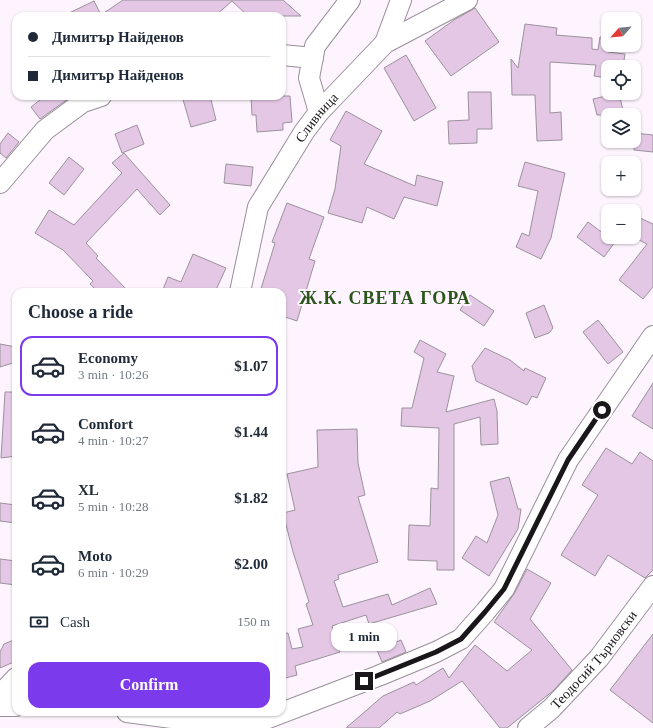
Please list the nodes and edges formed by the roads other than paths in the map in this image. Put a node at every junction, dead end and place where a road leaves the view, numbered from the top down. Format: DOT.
graph roads {
  1 [pos="350,0"];
  2 [pos="401,0"];
  3 [pos="467,0"];
  4 [pos="385,43"];
  5 [pos="286,55"];
  6 [pos="313,58"];
  7 [pos="89,100"];
  8 [pos="319,112"];
  9 [pos="0,183"];
  10 [pos="241,288"];
  11 [pos="653,336"];
  12 [pos="653,586"];
  13 [pos="12,682"];
  14 [pos="0,694"];
  15 [pos="0,706"];
  16 [pos="12,706"];
  17 [pos="286,711"];
  18 [pos="157,716"];
  19 [pos="273,716"];
  20 [pos="528,728"];
  1 -- 6 [label="street"];
  2 -- 4 [label="street"];
  3 -- 4 [label="street, Сливница"];
  4 -- 8 [label="street, Сливница"];
  5 -- 6 [label="street"];
  6 -- 8 [label="street"];
  7 -- 9 [label="street"];
  8 -- 10 [label="street, Сливница"];
  11 -- 17 [label="street"];
  12 -- 20 [label="street, Теодосий Търновски"];
  13 -- 14 [label="street"];
  15 -- 16 [label="street"];
  18 -- 19 [label="street"];
}
